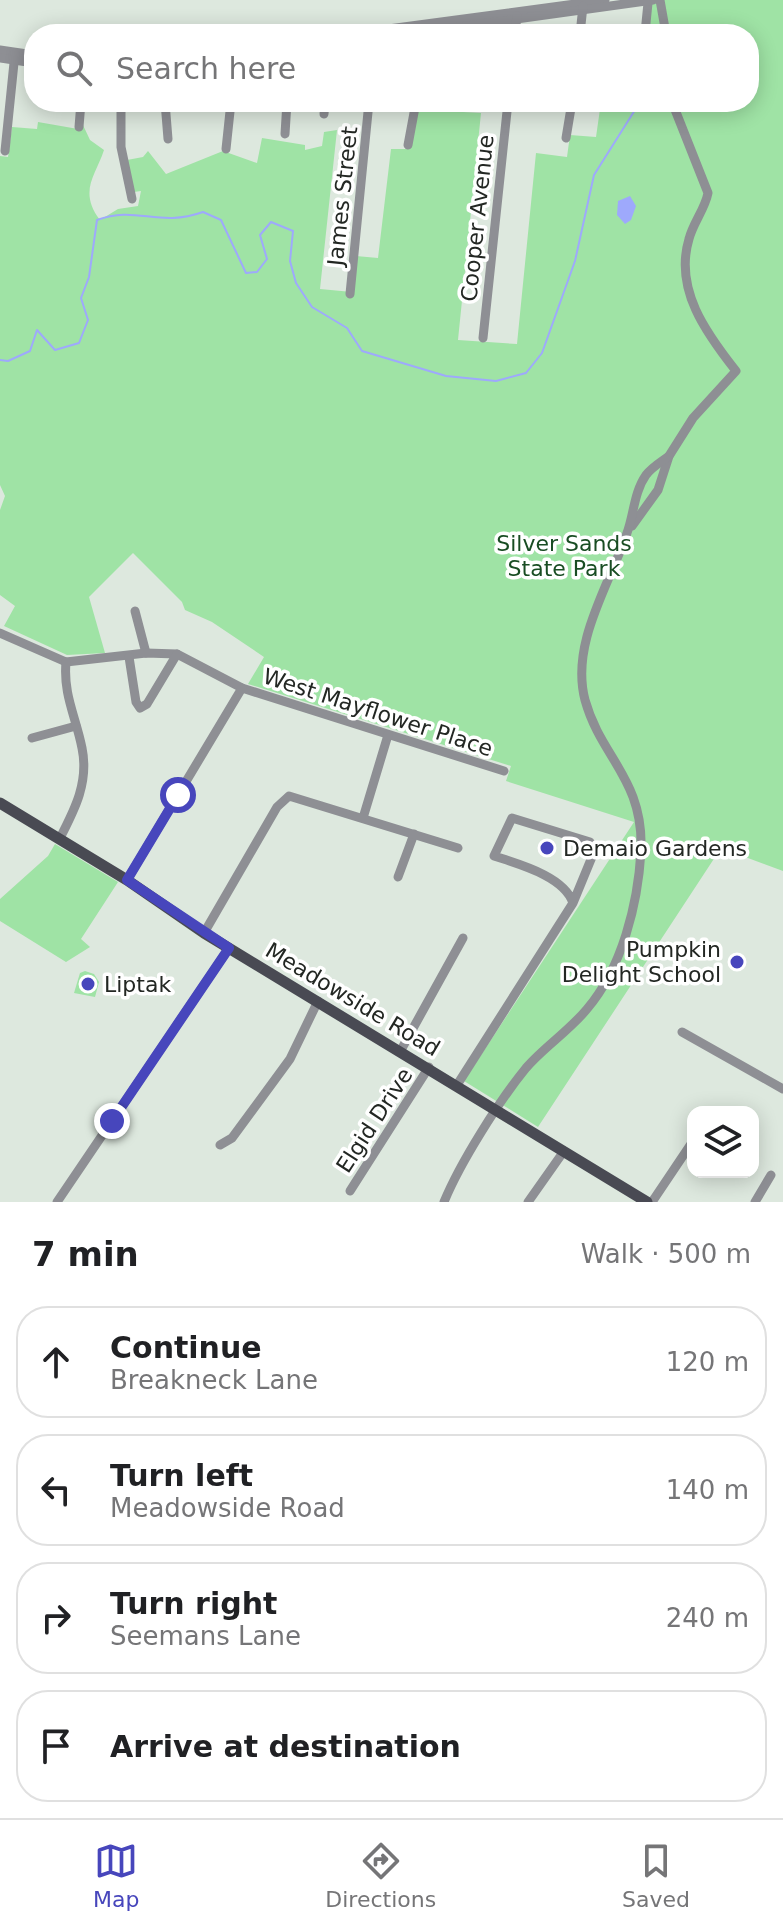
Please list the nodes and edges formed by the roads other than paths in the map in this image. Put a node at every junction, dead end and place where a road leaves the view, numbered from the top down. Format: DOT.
graph roads {
  1 [pos="605,0"];
  2 [pos="660,0"];
  3 [pos="650,2"];
  4 [pos="583,7"];
  5 [pos="517,16"];
  6 [pos="479,24"];
  7 [pos="516,24"];
  8 [pos="581,24"];
  9 [pos="646,24"];
  10 [pos="664,24"];
  11 [pos="0,50"];
  12 [pos="15,56"];
  13 [pos="24,56"];
  14 [pos="0,58"];
  15 [pos="24,59"];
  16 [pos="80,112"];
  17 [pos="121,112"];
  18 [pos="166,112"];
  19 [pos="230,112"];
  20 [pos="286,112"];
  21 [pos="368,112"];
  22 [pos="414,112"];
  23 [pos="507,112"];
  24 [pos="570,112"];
  25 [pos="676,112"];
  26 [pos="79,127"];
  27 [pos="285,134"];
  28 [pos="566,138"];
  29 [pos="168,139"];
  30 [pos="408,145"];
  31 [pos="226,149"];
  32 [pos="5,151"];
  33 [pos="132,199"];
  34 [pos="350,294"];
  35 [pos="483,338"];
  36 [pos="669,456"];
  37 [pos="628,531"];
  38 [pos="135,611"];
  39 [pos="3,635"];
  40 [pos="0,647"];
  41 [pos="146,653"];
  42 [pos="177,654"];
  43 [pos="129,657"];
  44 [pos="66,662"];
  45 [pos="242,688"];
  46 [pos="76,726"];
  47 [pos="388,735"];
  48 [pos="32,738"];
  49 [pos="504,771"];
  50 [pos="2,809"];
  51 [pos="363,818"];
  52 [pos="414,834"];
  53 [pos="60,838"];
  54 [pos="458,848"];
  55 [pos="398,877"];
  56 [pos="127,880"];
  57 [pos="573,903"];
  58 [pos="204,933"];
  59 [pos="463,938"];
  60 [pos="229,948"];
  61 [pos="318,1001"];
  62 [pos="682,1032"];
  63 [pos="401,1050"];
  64 [pos="429,1067"];
  65 [pos="457,1085"];
  66 [pos="783,1089"];
  67 [pos="498,1110"];
  68 [pos="220,1145"];
  69 [pos="687,1150"];
  70 [pos="564,1151"];
  71 [pos="771,1175"];
  72 [pos="350,1191"];
  73 [pos="57,1202"];
  74 [pos="444,1202"];
  75 [pos="528,1202"];
  76 [pos="650,1202"];
  77 [pos="755,1202"];
  1 -- 4 [label="street"];
  2 -- 10 [label="street"];
  3 -- 4 [label="street"];
  3 -- 9 [label="street"];
  4 -- 5 [label="street"];
  4 -- 8 [label="street"];
  5 -- 6 [label="street"];
  5 -- 7 [label="street"];
  11 -- 12 [label="street"];
  12 -- 13 [label="street"];
  12 -- 14 [label="street"];
  12 -- 15 [label="street"];
  12 -- 32 [label="street"];
  16 -- 26 [label="street"];
  17 -- 33 [label="street"];
  18 -- 29 [label="street"];
  19 -- 31 [label="street"];
  20 -- 27 [label="street"];
  21 -- 34 [label="street, James Street"];
  22 -- 30 [label="street"];
  23 -- 35 [label="street, Cooper Avenue"];
  24 -- 28 [label="street"];
  25 -- 36 [label="street"];
  36 -- 37 [label="street"];
  36 -- 37 [label="street"];
  37 -- 67 [label="street"];
  38 -- 41 [label="street"];
  39 -- 40 [label="street"];
  39 -- 44 [label="street"];
  41 -- 42 [label="street"];
  41 -- 43 [label="street"];
  42 -- 43 [label="street"];
  42 -- 45 [label="street, West Mayflower Place"];
  43 -- 44 [label="street"];
  44 -- 46 [label="street"];
  45 -- 47 [label="street, West Mayflower Place"];
  45 -- 56 [label="street"];
  46 -- 48 [label="street"];
  46 -- 53 [label="street"];
  47 -- 49 [label="street, West Mayflower Place"];
  47 -- 51 [label="street"];
  50 -- 53 [label="main road, Meadowside Road"];
  51 -- 52 [label="street"];
  51 -- 58 [label="street"];
  52 -- 54 [label="street"];
  52 -- 55 [label="street"];
  53 -- 56 [label="main road, Meadowside Road"];
  56 -- 58 [label="main road, Meadowside Road"];
  57 -- 57 [label="street"];
  57 -- 65 [label="street"];
  58 -- 60 [label="main road, Meadowside Road"];
  59 -- 63 [label="street"];
  60 -- 61 [label="main road, Meadowside Road"];
  60 -- 73 [label="street"];
  61 -- 63 [label="main road, Meadowside Road"];
  61 -- 68 [label="street"];
  62 -- 66 [label="street"];
  63 -- 64 [label="main road, Meadowside Road"];
  64 -- 65 [label="main road, Meadowside Road"];
  64 -- 72 [label="street, Elgid Drive"];
  65 -- 67 [label="main road, Meadowside Road"];
  67 -- 70 [label="main road, Meadowside Road"];
  67 -- 74 [label="street"];
  69 -- 76 [label="street"];
  70 -- 75 [label="street"];
  70 -- 76 [label="main road, Meadowside Road"];
  71 -- 77 [label="street"];
}
